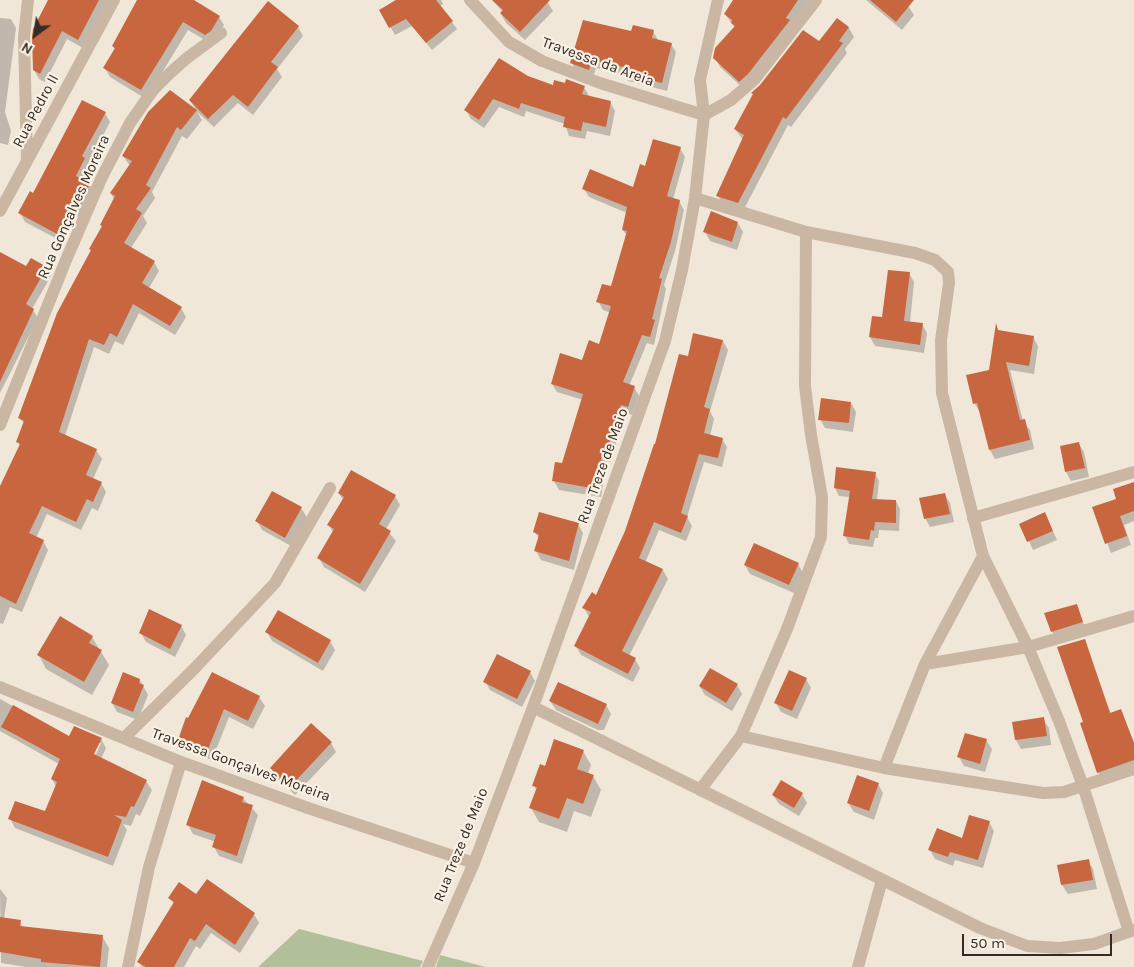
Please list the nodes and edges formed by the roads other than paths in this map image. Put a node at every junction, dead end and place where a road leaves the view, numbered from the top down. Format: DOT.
graph roads {
  1 [pos="28,0"];
  2 [pos="114,0"];
  3 [pos="470,0"];
  4 [pos="718,0"];
  5 [pos="816,0"];
  6 [pos="221,33"];
  7 [pos="704,115"];
  8 [pos="27,161"];
  9 [pos="695,198"];
  10 [pos="0,211"];
  11 [pos="806,232"];
  12 [pos="0,424"];
  13 [pos="1134,472"];
  14 [pos="330,488"];
  15 [pos="973,518"];
  16 [pos="983,556"];
  17 [pos="1134,616"];
  18 [pos="1028,647"];
  19 [pos="925,664"];
  20 [pos="0,687"];
  21 [pos="533,707"];
  22 [pos="741,736"];
  23 [pos="124,738"];
  24 [pos="182,762"];
  25 [pos="884,768"];
  26 [pos="1134,769"];
  27 [pos="1083,786"];
  28 [pos="700,790"];
  29 [pos="474,863"];
  30 [pos="882,880"];
  31 [pos="1132,931"];
  32 [pos="128,967"];
  33 [pos="428,967"];
  34 [pos="858,967"];
  1 -- 8 [label="street"];
  2 -- 8 [label="street, Rua Pedro II"];
  3 -- 7 [label="street, Travessa da Areia"];
  4 -- 7 [label="street, Rua Treze de Maio"];
  5 -- 7 [label="street"];
  6 -- 12 [label="street, Rua Gonçalves Moreira"];
  7 -- 9 [label="street, Rua Treze de Maio"];
  8 -- 10 [label="street, Rua Pedro II"];
  9 -- 11 [label="street"];
  9 -- 21 [label="street, Rua Treze de Maio"];
  11 -- 15 [label="street"];
  11 -- 22 [label="street"];
  13 -- 15 [label="street"];
  14 -- 23 [label="street"];
  15 -- 16 [label="street"];
  16 -- 18 [label="street"];
  16 -- 19 [label="street"];
  17 -- 18 [label="street"];
  18 -- 19 [label="street"];
  18 -- 27 [label="street"];
  19 -- 25 [label="street"];
  20 -- 23 [label="street, Travessa Gonçalves Moreira"];
  21 -- 28 [label="street"];
  21 -- 29 [label="street, Rua Treze de Maio"];
  22 -- 25 [label="street"];
  22 -- 28 [label="street"];
  23 -- 24 [label="street, Travessa Gonçalves Moreira"];
  24 -- 29 [label="street, Travessa Gonçalves Moreira"];
  24 -- 32 [label="street"];
  25 -- 27 [label="street"];
  26 -- 27 [label="street"];
  27 -- 31 [label="street"];
  28 -- 30 [label="street"];
  29 -- 33 [label="street, Rua Treze de Maio"];
  30 -- 31 [label="street"];
  30 -- 34 [label="street"];
}
